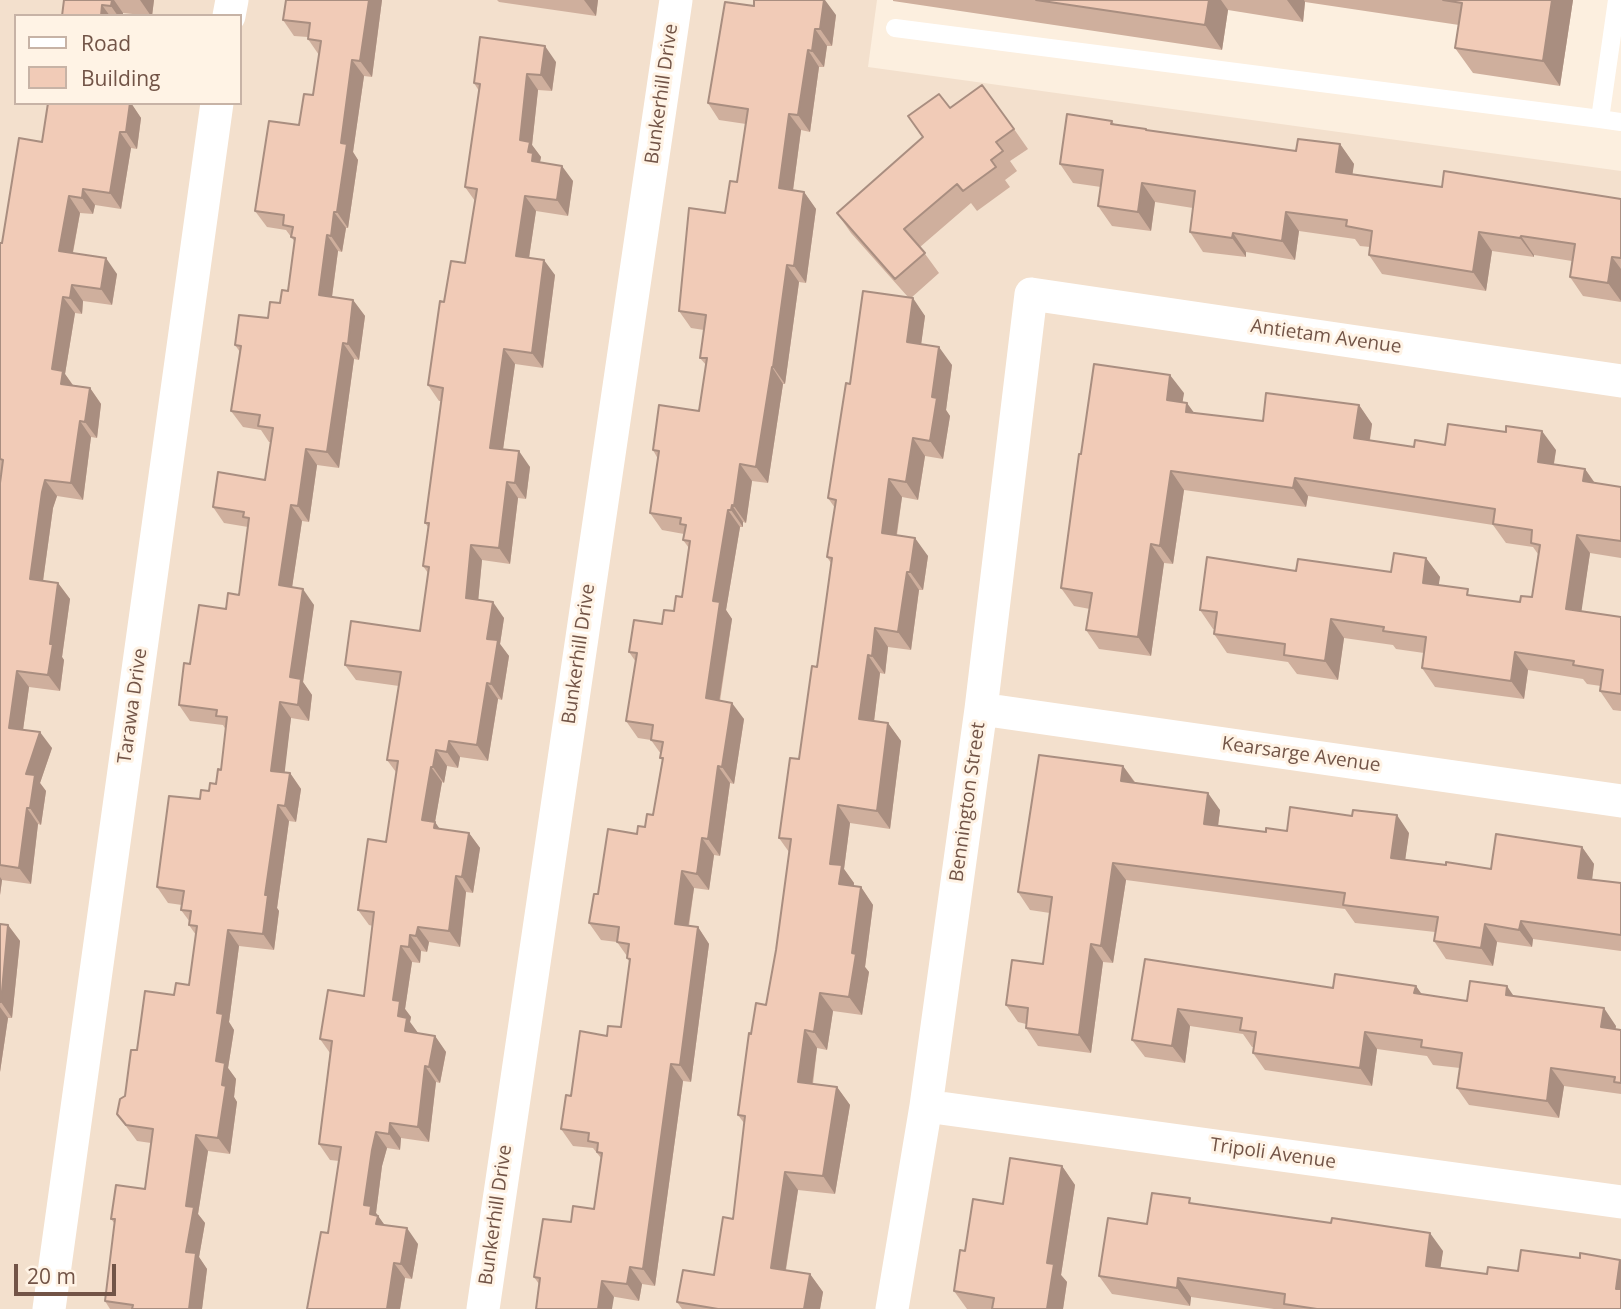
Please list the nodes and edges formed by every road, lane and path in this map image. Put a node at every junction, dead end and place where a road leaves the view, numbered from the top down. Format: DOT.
graph roads {
  1 [pos="676,0"];
  2 [pos="1617,0"];
  3 [pos="895,28"];
  4 [pos="217,105"];
  5 [pos="1600,119"];
  6 [pos="1621,122"];
  7 [pos="1031,294"];
  8 [pos="1621,381"];
  9 [pos="981,709"];
  10 [pos="1621,801"];
  11 [pos="926,1106"];
  12 [pos="1621,1202"];
  13 [pos="50,1309"];
  14 [pos="483,1309"];
  15 [pos="892,1309"];
  1 -- 14 [label="street, Bunkerhill Drive"];
  2 -- 5 [label="lane"];
  3 -- 5 [label="lane"];
  4 -- 13 [label="street, Tarawa Drive"];
  5 -- 6 [label="lane"];
  7 -- 8 [label="street, Antietam Avenue"];
  7 -- 9 [label="street, Bennington Street"];
  9 -- 10 [label="street, Kearsarge Avenue"];
  9 -- 11 [label="street, Bennington Street"];
  11 -- 12 [label="street, Tripoli Avenue"];
  11 -- 15 [label="street, Bennington Street"];
}
